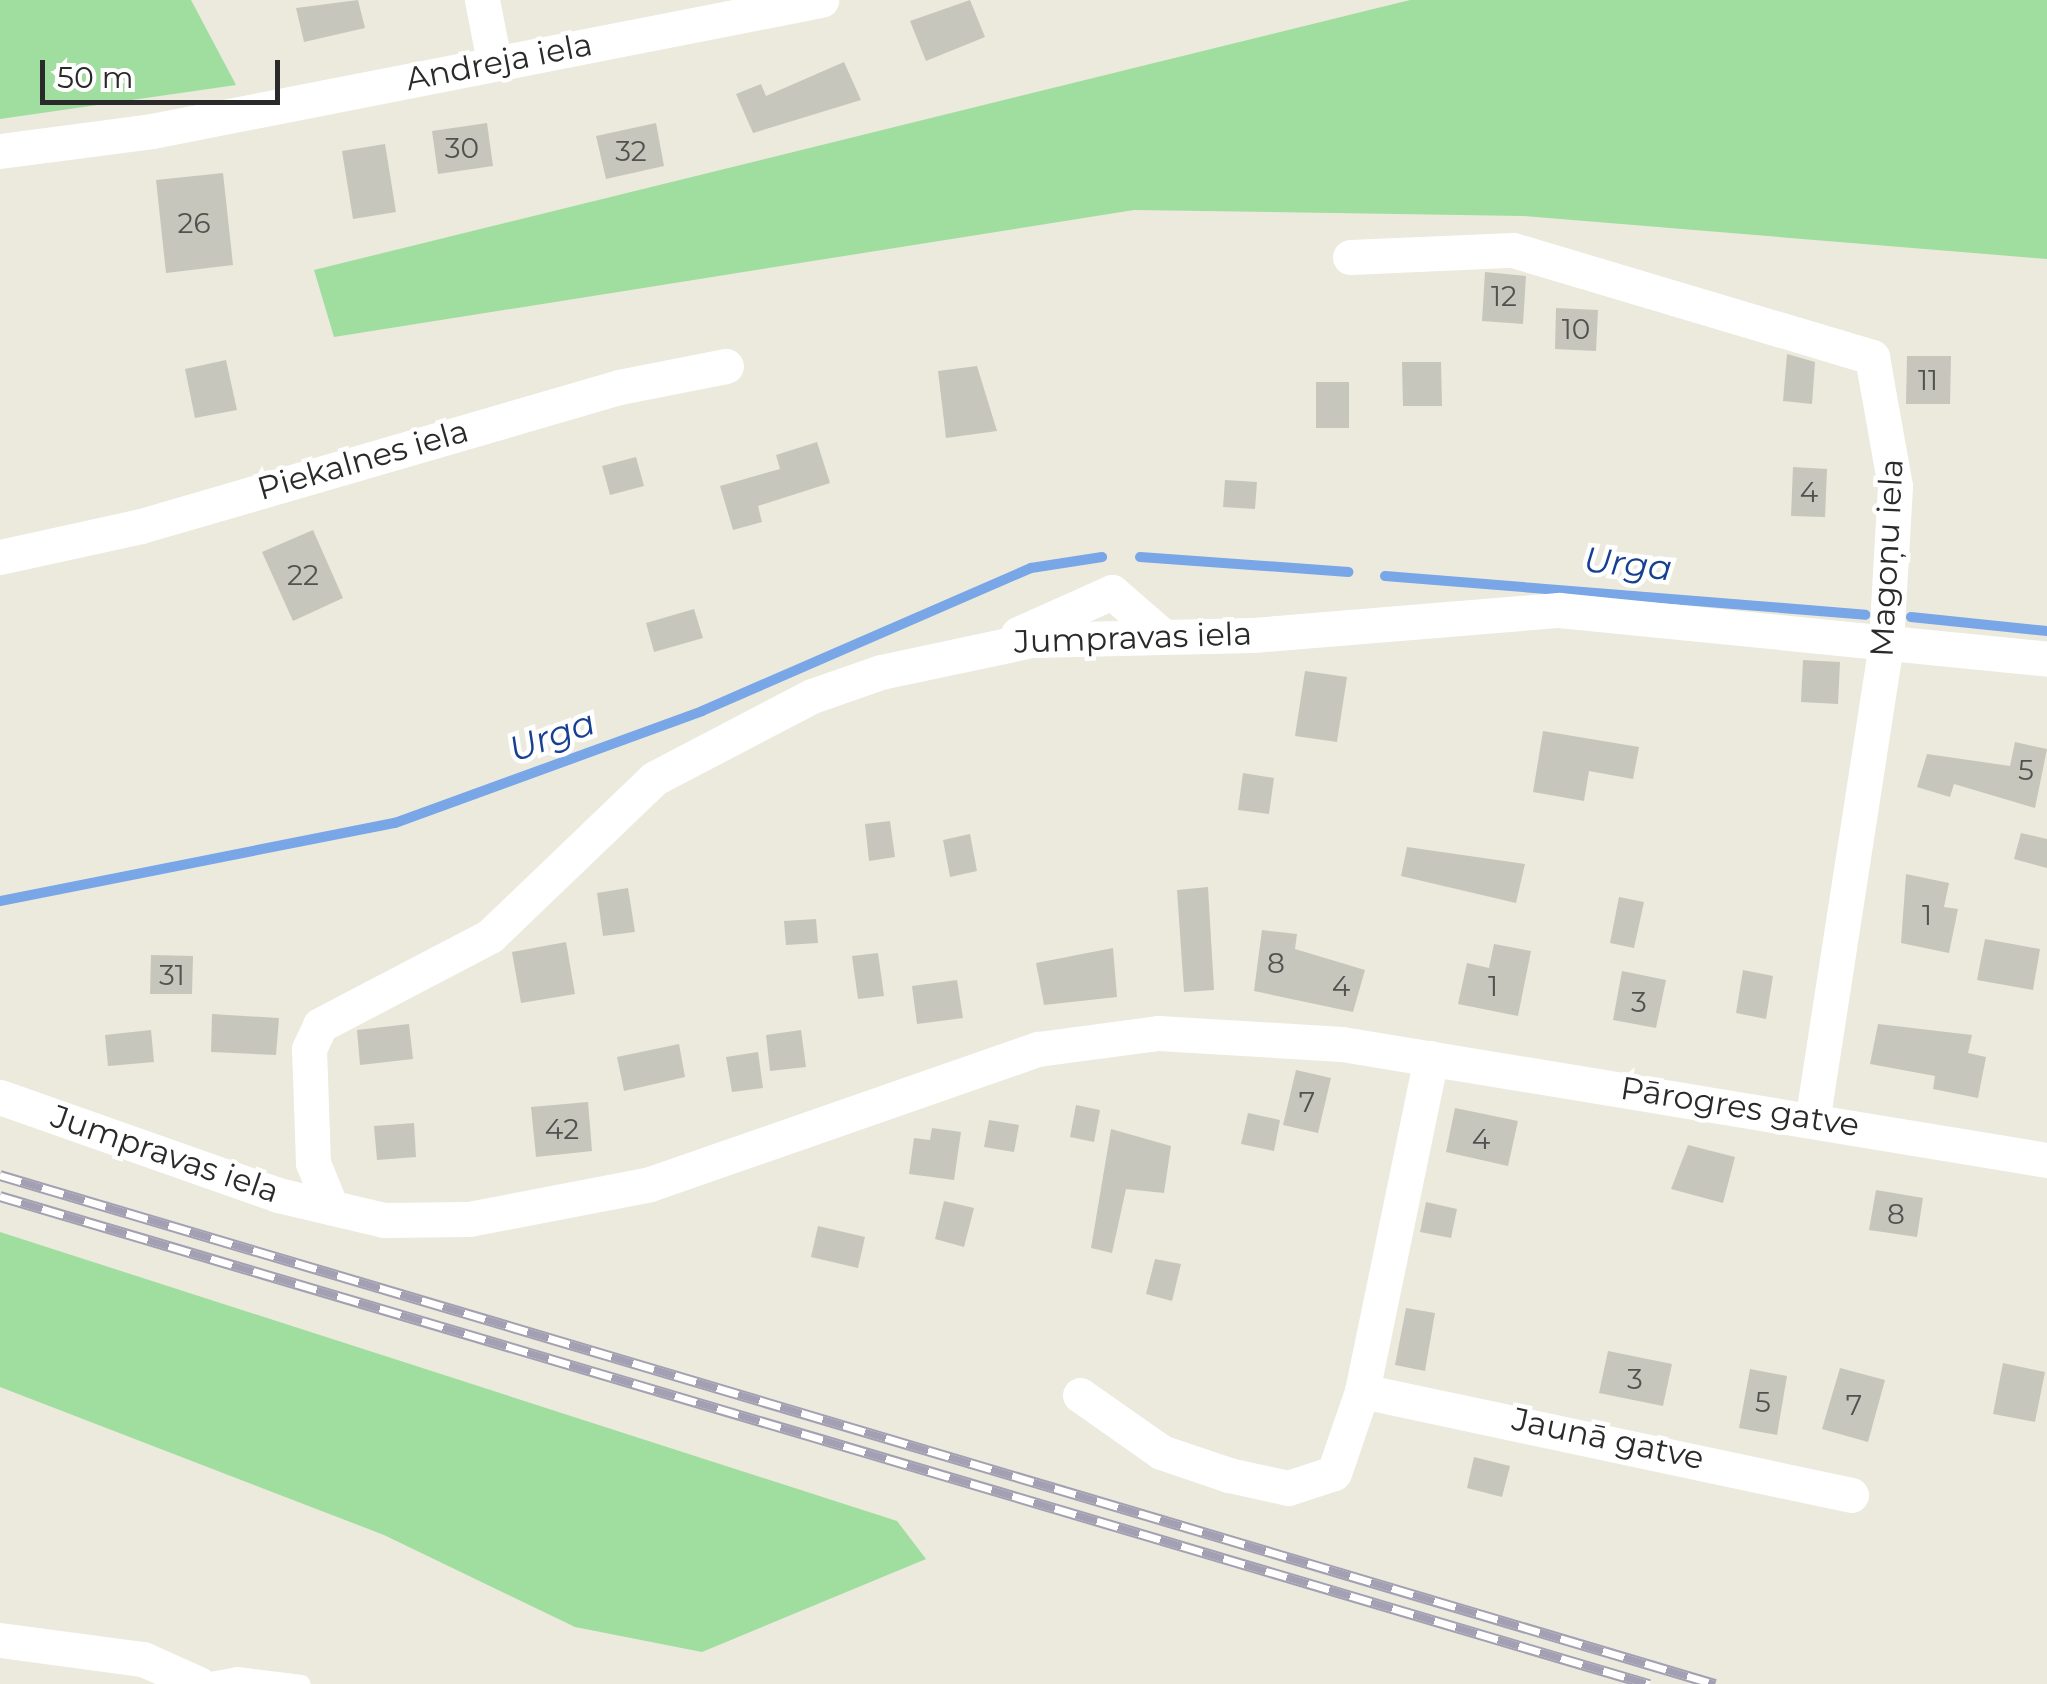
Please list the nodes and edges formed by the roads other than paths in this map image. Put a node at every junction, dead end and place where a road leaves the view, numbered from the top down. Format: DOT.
graph roads {
  1 [pos="482,0"];
  2 [pos="821,0"];
  3 [pos="494,61"];
  4 [pos="0,150"];
  5 [pos="1350,256"];
  6 [pos="726,366"];
  7 [pos="0,557"];
  8 [pos="1886,644"];
  9 [pos="2047,660"];
  10 [pos="1431,1058"];
  11 [pos="0,1097"];
  12 [pos="1813,1116"];
  13 [pos="2047,1160"];
  14 [pos="331,1207"];
  15 [pos="1362,1391"];
  16 [pos="1080,1395"];
  17 [pos="1852,1496"];
  18 [pos="0,1640"];
  19 [pos="198,1684"];
  20 [pos="302,1684"];
  1 -- 3 [label="street"];
  2 -- 3 [label="street, Andreja iela"];
  3 -- 4 [label="street, Andreja iela"];
  5 -- 8 [label="street, Magoņu iela"];
  6 -- 7 [label="street, Piekalnes iela"];
  8 -- 9 [label="street, Jumpravas iela"];
  8 -- 12 [label="street, Magoņu iela"];
  8 -- 14 [label="street, Jumpravas iela"];
  10 -- 12 [label="street, Pārogres gatve"];
  10 -- 14 [label="street, Jumpravas iela"];
  10 -- 15 [label="street"];
  11 -- 14 [label="street, Jumpravas iela"];
  12 -- 13 [label="street, Pārogres gatve"];
  15 -- 16 [label="street"];
  15 -- 17 [label="street, Jaunā gatve"];
  18 -- 19 [label="street"];
  19 -- 20 [label="lane"];
}
